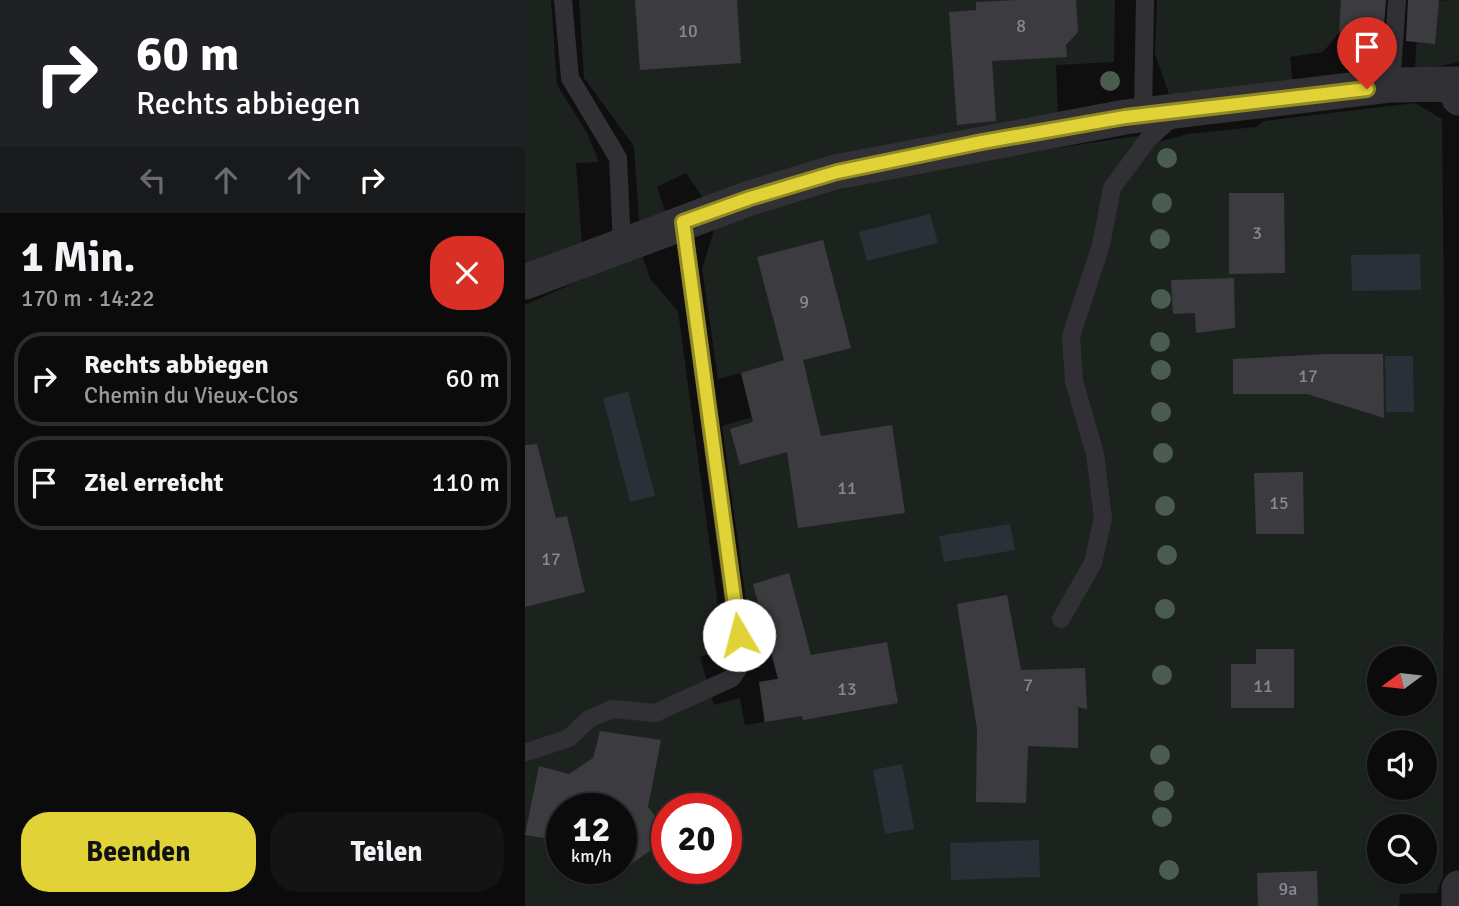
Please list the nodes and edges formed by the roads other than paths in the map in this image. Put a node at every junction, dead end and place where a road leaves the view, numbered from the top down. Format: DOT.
graph roads {
  1 [pos="563,0"];
  2 [pos="1145,0"];
  3 [pos="1397,0"];
  4 [pos="1459,84"];
  5 [pos="1391,85"];
  6 [pos="1459,98"];
  7 [pos="1181,111"];
  8 [pos="1143,115"];
  9 [pos="683,222"];
  10 [pos="622,245"];
  11 [pos="525,282"];
  12 [pos="1061,619"];
  13 [pos="527,752"];
  14 [pos="1459,888"];
  15 [pos="1459,906"];
  1 -- 10 [label="lane"];
  2 -- 8 [label="lane"];
  3 -- 5 [label="lane"];
  4 -- 5 [label="street"];
  4 -- 6 [label="street"];
  5 -- 7 [label="street"];
  7 -- 8 [label="street"];
  7 -- 12 [label="lane"];
  8 -- 9 [label="street"];
  9 -- 10 [label="street"];
  9 -- 13 [label="lane"];
  10 -- 11 [label="street"];
  14 -- 15 [label="street"];
}
